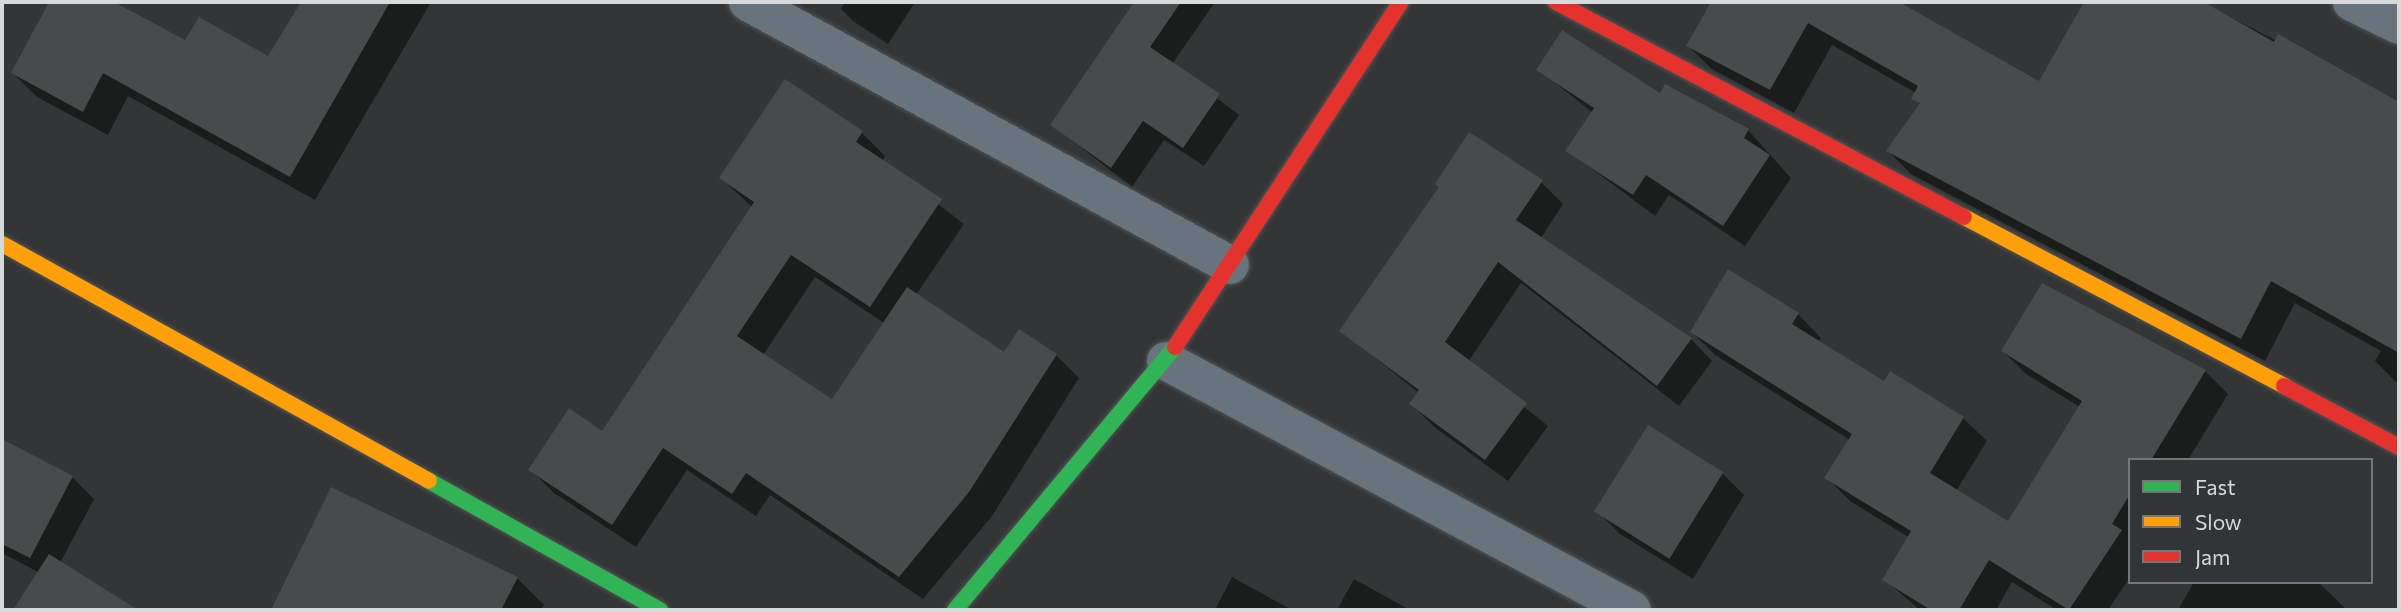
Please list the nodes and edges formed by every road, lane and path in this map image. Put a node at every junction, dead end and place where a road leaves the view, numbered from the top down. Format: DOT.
graph roads {
  1 [pos="748,2"];
  2 [pos="1401,2"];
  3 [pos="1556,2"];
  4 [pos="2352,2"];
  5 [pos="2399,25"];
  6 [pos="2,244"];
  7 [pos="1230,265"];
  8 [pos="1166,361"];
  9 [pos="2399,447"];
  10 [pos="660,610"];
  11 [pos="955,610"];
  12 [pos="1632,610"];
  1 -- 7 [label="street"];
  2 -- 7 [label="street"];
  3 -- 9 [label="street"];
  4 -- 5 [label="street"];
  6 -- 10 [label="street"];
  7 -- 8 [label="street"];
  8 -- 11 [label="street"];
  8 -- 12 [label="street"];
}
